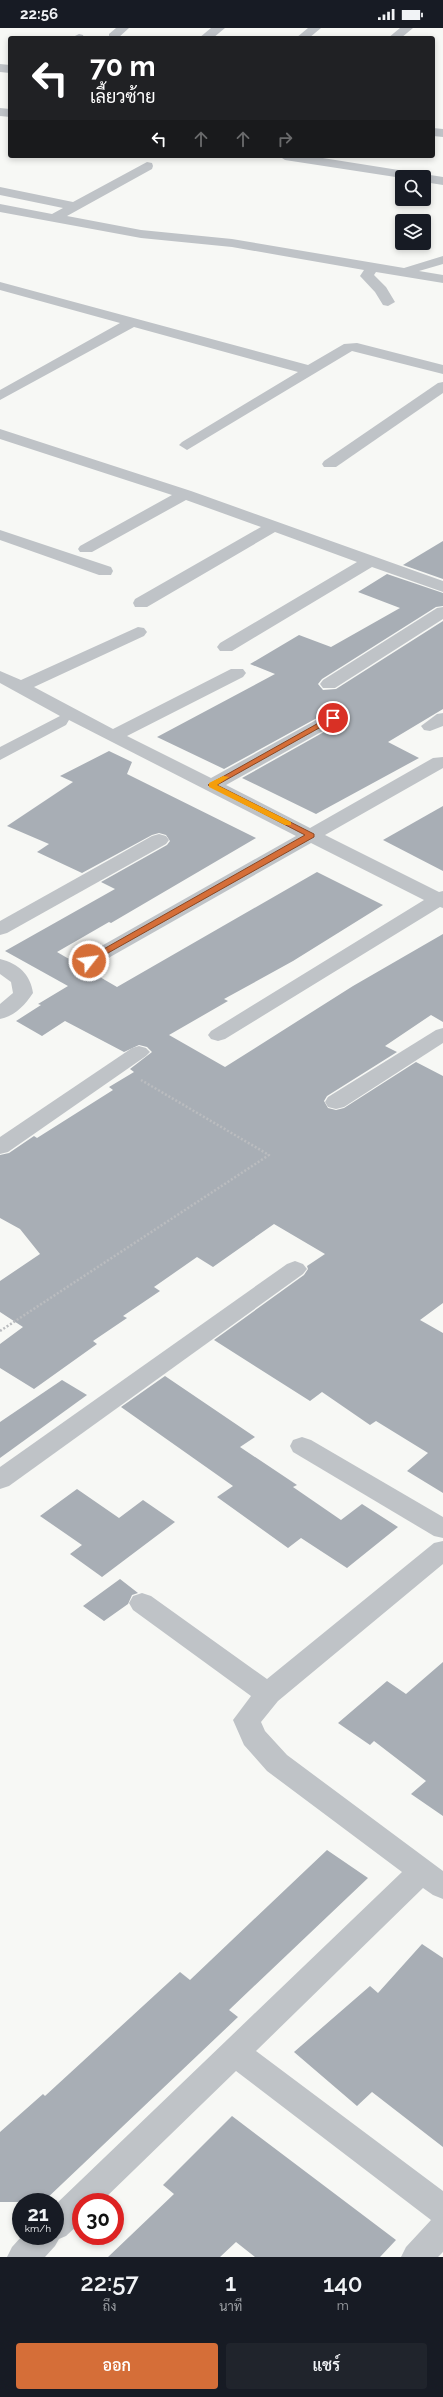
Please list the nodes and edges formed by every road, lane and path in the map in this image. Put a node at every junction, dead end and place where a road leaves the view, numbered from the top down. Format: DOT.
graph roads {
  1 [pos="124,28"];
  2 [pos="219,28"];
  3 [pos="315,28"];
  4 [pos="407,28"];
  5 [pos="113,36"];
  6 [pos="208,36"];
  7 [pos="305,36"];
  8 [pos="397,36"];
  9 [pos="298,158"];
  10 [pos="147,166"];
  11 [pos="395,173"];
  12 [pos="431,179"];
  13 [pos="443,180"];
  14 [pos="0,191"];
  15 [pos="75,206"];
  16 [pos="0,208"];
  17 [pos="54,218"];
  18 [pos="443,260"];
  19 [pos="372,267"];
  20 [pos="404,272"];
  21 [pos="443,279"];
  22 [pos="0,286"];
  23 [pos="388,302"];
  24 [pos="132,322"];
  25 [pos="309,370"];
  26 [pos="443,370"];
  27 [pos="443,386"];
  28 [pos="0,396"];
  29 [pos="0,434"];
  30 [pos="187,445"];
  31 [pos="330,464"];
  32 [pos="185,494"];
  33 [pos="274,526"];
  34 [pos="0,535"];
  35 [pos="86,549"];
  36 [pos="370,561"];
  37 [pos="105,571"];
  38 [pos="443,587"];
  39 [pos="141,603"];
  40 [pos="443,612"];
  41 [pos="138,632"];
  42 [pos="226,646"];
  43 [pos="237,673"];
  44 [pos="0,676"];
  45 [pos="329,684"];
  46 [pos="21,687"];
  47 [pos="333,718"];
  48 [pos="60,721"];
  49 [pos="114,736"];
  50 [pos="0,754"];
  51 [pos="440,762"];
  52 [pos="212,785"];
  53 [pos="311,835"];
  54 [pos="159,840"];
  55 [pos="442,900"];
  56 [pos="0,929"];
  57 [pos="89,961"];
  58 [pos="0,965"];
  59 [pos="0,1013"];
  60 [pos="443,1034"];
  61 [pos="218,1035"];
  62 [pos="140,1052"];
  63 [pos="117,1066"];
  64 [pos="336,1102"];
  65 [pos="0,1147"];
  66 [pos="295,1269"];
  67 [pos="0,1331"];
  68 [pos="302,1446"];
  69 [pos="0,1480"];
  70 [pos="443,1528"];
  71 [pos="443,1550"];
  72 [pos="142,1603"];
  73 [pos="268,1694"];
  74 [pos="432,1879"];
  75 [pos="236,2053"];
  76 [pos="443,2210"];
  77 [pos="64,2217"];
  78 [pos="443,2229"];
  79 [pos="35,2245"];
  80 [pos="22,2257"];
  81 [pos="417,2257"];
  1 -- 5 [label="street"];
  2 -- 6 [label="street"];
  3 -- 7 [label="street"];
  4 -- 8 [label="street"];
  9 -- 11 [label="street"];
  10 -- 15 [label="street"];
  12 -- 13 [label="street"];
  14 -- 15 [label="street"];
  15 -- 17 [label="street"];
  16 -- 17 [label="street"];
  17 -- 19 [label="street"];
  18 -- 20 [label="street"];
  19 -- 20 [label="street"];
  19 -- 23 [label="street"];
  20 -- 21 [label="street"];
  22 -- 24 [label="street"];
  24 -- 25 [label="street"];
  24 -- 28 [label="street"];
  25 -- 26 [label="street"];
  25 -- 30 [label="street"];
  27 -- 31 [label="street"];
  29 -- 32 [label="street"];
  32 -- 33 [label="street"];
  32 -- 35 [label="street"];
  33 -- 36 [label="street"];
  33 -- 39 [label="street"];
  34 -- 37 [label="street"];
  36 -- 38 [label="street"];
  36 -- 42 [label="street"];
  40 -- 45 [label="street"];
  41 -- 46 [label="street"];
  43 -- 49 [label="street"];
  44 -- 46 [label="street"];
  46 -- 49 [label="street"];
  47 -- 52 [label="street"];
  48 -- 50 [label="street"];
  49 -- 52 [label="street"];
  51 -- 53 [label="street"];
  52 -- 53 [label="street"];
  53 -- 55 [label="street"];
  53 -- 57 [label="street"];
  54 -- 56 [label="street"];
  55 -- 61 [label="street"];
  58 -- 59 [label="street"];
  60 -- 64 [label="street"];
  62 -- 63 [label="street"];
  63 -- 65 [label="street"];
  63 -- 67 [label="path"];
  66 -- 69 [label="street"];
  68 -- 70 [label="street"];
  71 -- 73 [label="street"];
  72 -- 73 [label="street"];
  73 -- 74 [label="street"];
  74 -- 75 [label="street"];
  75 -- 76 [label="street"];
  75 -- 77 [label="street"];
  78 -- 81 [label="street"];
  79 -- 80 [label="street"];
}
